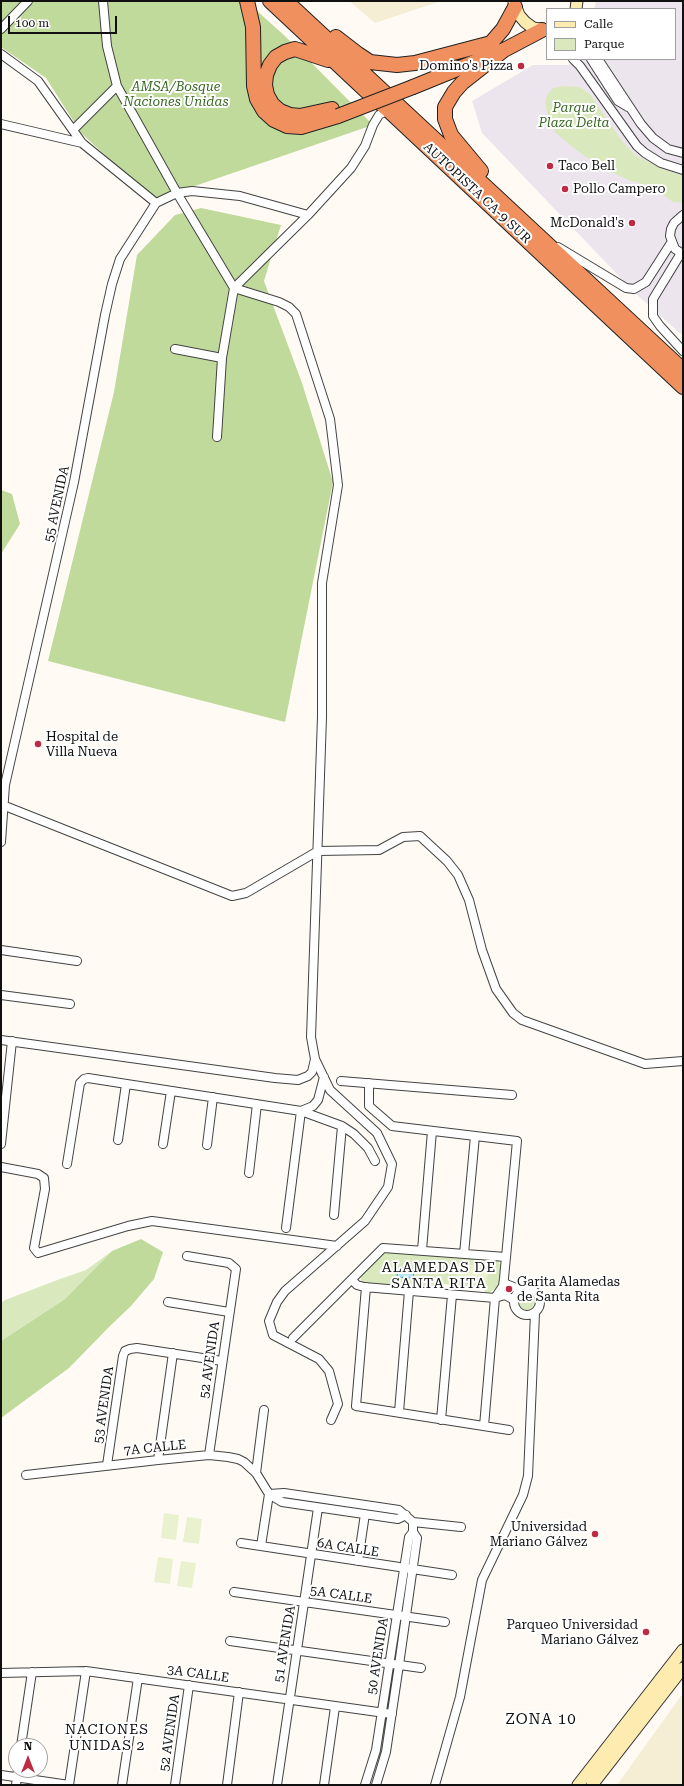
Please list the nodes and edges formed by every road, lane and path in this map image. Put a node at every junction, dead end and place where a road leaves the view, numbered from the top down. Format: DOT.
graph roads {
  1 [pos="28,1"];
  2 [pos="103,1"];
  3 [pos="247,1"];
  4 [pos="270,1"];
  5 [pos="286,1"];
  6 [pos="515,4"];
  7 [pos="1,29"];
  8 [pos="545,32"];
  9 [pos="491,42"];
  10 [pos="504,50"];
  11 [pos="1,54"];
  12 [pos="480,56"];
  13 [pos="575,60"];
  14 [pos="592,60"];
  15 [pos="599,60"];
  16 [pos="337,64"];
  17 [pos="117,86"];
  18 [pos="365,90"];
  19 [pos="630,108"];
  20 [pos="388,110"];
  21 [pos="336,112"];
  22 [pos="1,124"];
  23 [pos="373,125"];
  24 [pos="74,129"];
  25 [pos="82,143"];
  26 [pos="683,153"];
  27 [pos="683,170"];
  28 [pos="176,193"];
  29 [pos="156,203"];
  30 [pos="308,215"];
  31 [pos="683,216"];
  32 [pos="530,226"];
  33 [pos="541,237"];
  34 [pos="671,243"];
  35 [pos="682,253"];
  36 [pos="234,288"];
  37 [pos="175,349"];
  38 [pos="683,351"];
  39 [pos="222,358"];
  40 [pos="683,370"];
  41 [pos="683,387"];
  42 [pos="217,437"];
  43 [pos="8,775"];
  44 [pos="1,781"];
  45 [pos="5,806"];
  46 [pos="1,842"];
  47 [pos="318,851"];
  48 [pos="1,950"];
  49 [pos="76,962"];
  50 [pos="1,995"];
  51 [pos="70,1004"];
  52 [pos="1,1040"];
  53 [pos="12,1041"];
  54 [pos="314,1059"];
  55 [pos="683,1061"];
  56 [pos="324,1077"];
  57 [pos="341,1081"];
  58 [pos="369,1083"];
  59 [pos="126,1084"];
  60 [pos="171,1091"];
  61 [pos="512,1095"];
  62 [pos="213,1097"];
  63 [pos="257,1104"];
  64 [pos="301,1110"];
  65 [pos="342,1126"];
  66 [pos="432,1131"];
  67 [pos="475,1136"];
  68 [pos="118,1140"];
  69 [pos="1,1144"];
  70 [pos="163,1144"];
  71 [pos="208,1145"];
  72 [pos="375,1161"];
  73 [pos="67,1164"];
  74 [pos="1,1167"];
  75 [pos="249,1173"];
  76 [pos="334,1215"];
  77 [pos="286,1228"];
  78 [pos="337,1246"];
  79 [pos="422,1250"];
  80 [pos="464,1254"];
  81 [pos="187,1256"];
  82 [pos="506,1257"];
  83 [pos="352,1280"];
  84 [pos="504,1282"];
  85 [pos="366,1288"];
  86 [pos="521,1290"];
  87 [pos="409,1291"];
  88 [pos="452,1295"];
  89 [pos="495,1298"];
  90 [pos="514,1300"];
  91 [pos="168,1302"];
  92 [pos="229,1312"];
  93 [pos="535,1313"];
  94 [pos="526,1316"];
  95 [pos="535,1331"];
  96 [pos="293,1338"];
  97 [pos="173,1353"];
  98 [pos="222,1361"];
  99 [pos="264,1410"];
  100 [pos="399,1412"];
  101 [pos="331,1420"];
  102 [pos="441,1420"];
  103 [pos="484,1426"];
  104 [pos="509,1430"];
  105 [pos="209,1455"];
  106 [pos="158,1460"];
  107 [pos="107,1465"];
  108 [pos="256,1473"];
  109 [pos="26,1474"];
  110 [pos="269,1494"];
  111 [pos="318,1508"];
  112 [pos="365,1514"];
  113 [pos="406,1515"];
  114 [pos="413,1522"];
  115 [pos="461,1527"];
  116 [pos="241,1543"];
  117 [pos="261,1546"];
  118 [pos="310,1554"];
  119 [pos="358,1561"];
  120 [pos="408,1569"];
  121 [pos="452,1575"];
  122 [pos="234,1592"];
  123 [pos="303,1602"];
  124 [pos="396,1615"];
  125 [pos="406,1616"];
  126 [pos="445,1622"];
  127 [pos="230,1641"];
  128 [pos="296,1650"];
  129 [pos="683,1650"];
  130 [pos="389,1664"];
  131 [pos="399,1665"];
  132 [pos="421,1668"];
  133 [pos="683,1668"];
  134 [pos="86,1671"];
  135 [pos="32,1672"];
  136 [pos="1,1673"];
  137 [pos="138,1678"];
  138 [pos="189,1685"];
  139 [pos="239,1692"];
  140 [pos="288,1699"];
  141 [pos="335,1707"];
  142 [pos="382,1713"];
  143 [pos="392,1714"];
  144 [pos="22,1738"];
  145 [pos="591,1767"];
  146 [pos="600,1776"];
  147 [pos="24,1778"];
  148 [pos="579,1784"];
  149 [pos="69,1785"];
  150 [pos="122,1785"];
  151 [pos="175,1785"];
  152 [pos="227,1785"];
  153 [pos="276,1785"];
  154 [pos="324,1785"];
  155 [pos="365,1785"];
  156 [pos="376,1785"];
  157 [pos="435,1785"];
  158 [pos="592,1785"];
  1 -- 7 [label="street"];
  2 -- 17 [label="street"];
  3 -- 21 [label="highway"];
  4 -- 16 [label="highway, AUTOPISTA CA-9 SUR"];
  5 -- 9 [label="highway"];
  5 -- 32 [label="highway, AUTOPISTA CA-9 SUR"];
  6 -- 8 [label="main road"];
  6 -- 9 [label="highway"];
  8 -- 10 [label="highway"];
  9 -- 12 [label="highway"];
  10 -- 12 [label="highway"];
  10 -- 32 [label="highway"];
  11 -- 24 [label="street"];
  12 -- 21 [label="highway, bridge"];
  13 -- 27 [label="street"];
  14 -- 19 [label="street"];
  15 -- 19 [label="street"];
  16 -- 18 [label="highway, AUTOPISTA CA-9 SUR"];
  16 -- 21 [label="highway"];
  17 -- 24 [label="street"];
  17 -- 28 [label="street"];
  18 -- 20 [label="highway, AUTOPISTA CA-9 SUR"];
  18 -- 23 [label="street"];
  19 -- 26 [label="street"];
  20 -- 23 [label="street"];
  20 -- 41 [label="highway, AUTOPISTA CA-9 SUR"];
  22 -- 25 [label="street"];
  23 -- 30 [label="street"];
  24 -- 25 [label="street"];
  25 -- 29 [label="street"];
  28 -- 29 [label="street"];
  28 -- 30 [label="street"];
  28 -- 36 [label="street"];
  29 -- 43 [label="street, 55 AVENIDA"];
  30 -- 36 [label="street"];
  31 -- 34 [label="street"];
  32 -- 33 [label="highway, AUTOPISTA CA-9 SUR"];
  33 -- 34 [label="street"];
  33 -- 40 [label="highway, AUTOPISTA CA-9 SUR"];
  34 -- 35 [label="street"];
  35 -- 38 [label="street"];
  36 -- 39 [label="street"];
  36 -- 47 [label="street"];
  37 -- 39 [label="street"];
  39 -- 42 [label="street"];
  43 -- 44 [label="street"];
  43 -- 45 [label="street, 55 AVENIDA"];
  45 -- 46 [label="street, 55 AVENIDA"];
  45 -- 47 [label="street"];
  47 -- 54 [label="street"];
  47 -- 55 [label="street"];
  48 -- 49 [label="street"];
  50 -- 51 [label="street"];
  52 -- 53 [label="street"];
  53 -- 54 [label="street"];
  53 -- 69 [label="street"];
  54 -- 56 [label="street"];
  56 -- 64 [label="street"];
  56 -- 78 [label="street"];
  57 -- 58 [label="street"];
  58 -- 61 [label="street"];
  58 -- 66 [label="street"];
  59 -- 60 [label="street"];
  59 -- 68 [label="street"];
  59 -- 73 [label="street"];
  60 -- 62 [label="street"];
  60 -- 70 [label="street"];
  62 -- 63 [label="street"];
  62 -- 71 [label="street"];
  63 -- 64 [label="street"];
  63 -- 75 [label="street"];
  64 -- 65 [label="street"];
  64 -- 77 [label="street"];
  65 -- 72 [label="street"];
  65 -- 76 [label="street"];
  66 -- 67 [label="street"];
  66 -- 79 [label="street"];
  67 -- 80 [label="street"];
  67 -- 82 [label="street"];
  74 -- 78 [label="street"];
  78 -- 101 [label="street"];
  79 -- 80 [label="street"];
  79 -- 83 [label="street"];
  80 -- 82 [label="street"];
  81 -- 92 [label="street, 52 AVENIDA"];
  82 -- 84 [label="street"];
  83 -- 85 [label="street"];
  83 -- 96 [label="street"];
  84 -- 86 [label="street"];
  84 -- 89 [label="street"];
  85 -- 87 [label="street"];
  85 -- 100 [label="street"];
  86 -- 90 [label="street"];
  86 -- 93 [label="street"];
  87 -- 88 [label="street"];
  87 -- 100 [label="street"];
  88 -- 89 [label="street"];
  88 -- 102 [label="street"];
  89 -- 90 [label="street"];
  89 -- 103 [label="street"];
  90 -- 94 [label="street"];
  91 -- 92 [label="street"];
  92 -- 98 [label="street, 52 AVENIDA"];
  93 -- 94 [label="street"];
  93 -- 95 [label="street"];
  94 -- 95 [label="street"];
  95 -- 157 [label="street"];
  97 -- 98 [label="street"];
  97 -- 106 [label="street"];
  97 -- 107 [label="street, 53 AVENIDA"];
  98 -- 105 [label="street, 52 AVENIDA"];
  99 -- 108 [label="street"];
  100 -- 102 [label="street"];
  102 -- 103 [label="street"];
  103 -- 104 [label="street"];
  105 -- 106 [label="street, 7A CALLE"];
  105 -- 108 [label="street, 7A CALLE"];
  106 -- 107 [label="street, 7A CALLE"];
  107 -- 109 [label="street, 7A CALLE"];
  108 -- 110 [label="street, 7A CALLE"];
  110 -- 111 [label="street"];
  110 -- 113 [label="street"];
  110 -- 117 [label="street"];
  111 -- 112 [label="street"];
  111 -- 118 [label="street, 51 AVENIDA"];
  112 -- 113 [label="street"];
  112 -- 119 [label="street"];
  113 -- 114 [label="street"];
  114 -- 115 [label="street"];
  114 -- 120 [label="street, 50 AVENIDA"];
  116 -- 117 [label="street, 6A CALLE"];
  117 -- 118 [label="street, 6A CALLE"];
  118 -- 119 [label="street, 6A CALLE"];
  118 -- 123 [label="street, 51 AVENIDA"];
  119 -- 120 [label="street, 6A CALLE"];
  120 -- 121 [label="street, 6A CALLE"];
  120 -- 124 [label="street, 50 AVENIDA"];
  120 -- 125 [label="street, 50 AVENIDA"];
  122 -- 123 [label="street, 5A CALLE"];
  123 -- 124 [label="street, 5A CALLE"];
  123 -- 128 [label="street, 51 AVENIDA"];
  124 -- 125 [label="street, 5A CALLE"];
  124 -- 130 [label="street, 50 AVENIDA"];
  125 -- 126 [label="street, 5A CALLE"];
  125 -- 131 [label="street, 50 AVENIDA"];
  127 -- 128 [label="street"];
  128 -- 130 [label="street"];
  128 -- 140 [label="street, 51 AVENIDA"];
  129 -- 145 [label="main road"];
  130 -- 131 [label="street"];
  130 -- 142 [label="street, 50 AVENIDA"];
  131 -- 132 [label="street"];
  131 -- 143 [label="street, 50 AVENIDA"];
  133 -- 146 [label="main road"];
  134 -- 135 [label="street, 3A CALLE"];
  134 -- 137 [label="street, 3A CALLE"];
  134 -- 149 [label="street"];
  135 -- 136 [label="street, 3A CALLE"];
  135 -- 144 [label="street"];
  137 -- 138 [label="street, 3A CALLE"];
  137 -- 150 [label="street"];
  138 -- 139 [label="street, 3A CALLE"];
  138 -- 151 [label="street, 52 AVENIDA"];
  139 -- 140 [label="street, 3A CALLE"];
  139 -- 152 [label="street"];
  140 -- 141 [label="street, 3A CALLE"];
  140 -- 153 [label="street, 51 AVENIDA"];
  141 -- 142 [label="street, 3A CALLE"];
  141 -- 154 [label="street"];
  142 -- 143 [label="street, 3A CALLE"];
  142 -- 155 [label="street, 50 AVENIDA"];
  143 -- 156 [label="street, 50 AVENIDA"];
  145 -- 146 [label="main road"];
  145 -- 148 [label="main road"];
  146 -- 158 [label="main road"];
  147 -- 149 [label="street"];
}
